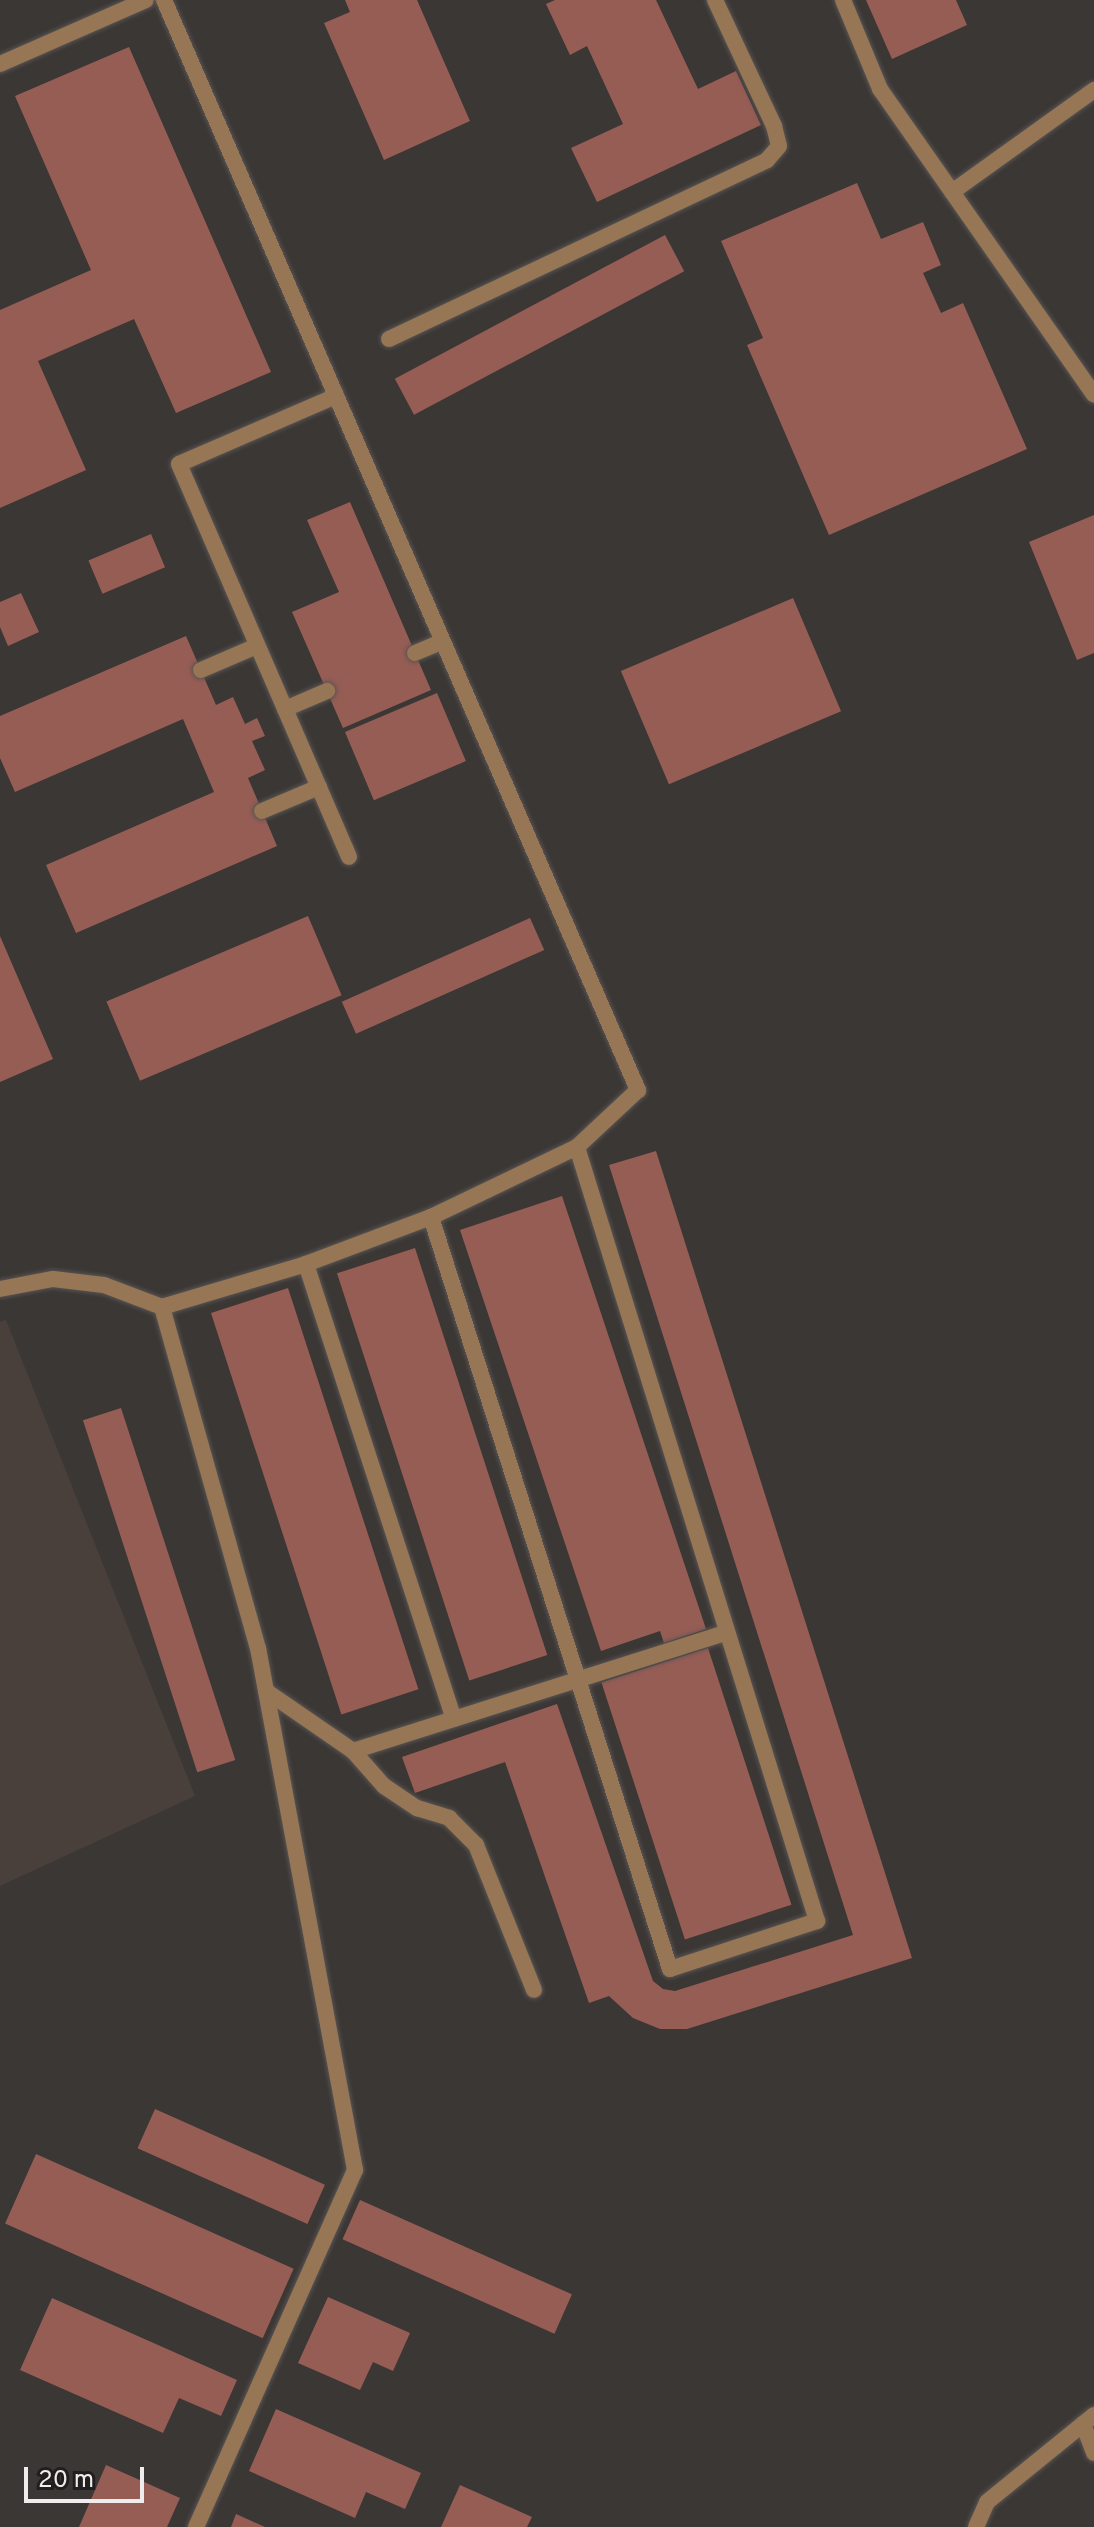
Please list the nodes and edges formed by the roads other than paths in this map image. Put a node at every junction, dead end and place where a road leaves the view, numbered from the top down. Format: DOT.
graph roads {
  1 [pos="146,0"];
  2 [pos="164,0"];
  3 [pos="715,0"];
  4 [pos="843,0"];
  5 [pos="0,64"];
  6 [pos="1094,90"];
  7 [pos="952,192"];
  8 [pos="389,339"];
  9 [pos="1094,395"];
  10 [pos="336,396"];
  11 [pos="443,641"];
  12 [pos="257,646"];
  13 [pos="415,653"];
  14 [pos="201,670"];
  15 [pos="327,691"];
  16 [pos="285,709"];
  17 [pos="319,787"];
  18 [pos="262,811"];
  19 [pos="349,857"];
  20 [pos="577,1147"];
  21 [pos="431,1217"];
  22 [pos="306,1264"];
  23 [pos="0,1289"];
  24 [pos="162,1307"];
  25 [pos="726,1633"];
  26 [pos="576,1681"];
  27 [pos="266,1691"];
  28 [pos="454,1719"];
  29 [pos="353,1751"];
  30 [pos="534,1990"];
  31 [pos="1088,2420"];
  32 [pos="1094,2453"];
  33 [pos="196,2527"];
  34 [pos="976,2527"];
  1 -- 5 [label="street"];
  2 -- 10 [label="street"];
  3 -- 8 [label="street"];
  4 -- 7 [label="street"];
  6 -- 7 [label="street"];
  7 -- 9 [label="street"];
  10 -- 11 [label="street"];
  10 -- 12 [label="street"];
  11 -- 13 [label="street"];
  11 -- 20 [label="street"];
  12 -- 14 [label="street"];
  12 -- 16 [label="street"];
  15 -- 16 [label="street"];
  16 -- 17 [label="street"];
  17 -- 18 [label="street"];
  17 -- 19 [label="street"];
  20 -- 21 [label="street"];
  20 -- 25 [label="street"];
  21 -- 22 [label="street"];
  21 -- 26 [label="street"];
  22 -- 24 [label="street"];
  22 -- 28 [label="street"];
  23 -- 24 [label="street"];
  24 -- 27 [label="street"];
  25 -- 26 [label="street"];
  25 -- 26 [label="street"];
  26 -- 28 [label="street"];
  27 -- 29 [label="street"];
  27 -- 33 [label="street"];
  28 -- 29 [label="street"];
  29 -- 30 [label="street"];
  31 -- 32 [label="street"];
  31 -- 34 [label="street"];
}
